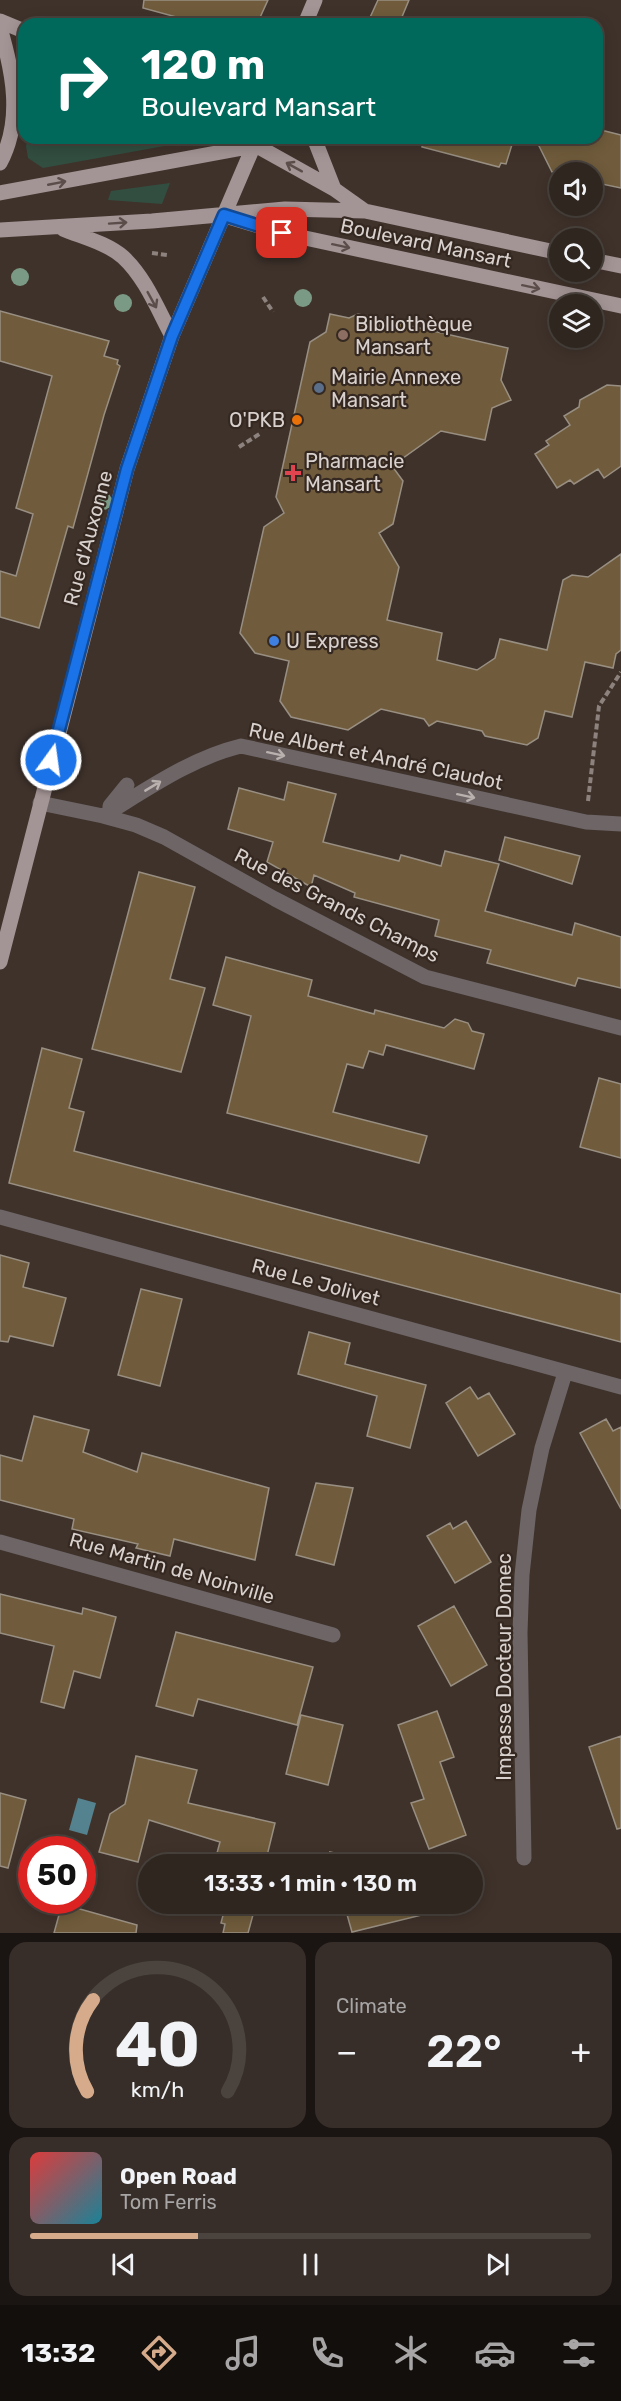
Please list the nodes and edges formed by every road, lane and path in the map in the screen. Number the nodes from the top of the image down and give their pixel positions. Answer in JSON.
{"nodes":[{"id":1,"x":315,"y":0,"type":"edge"},
{"id":2,"x":308,"y":18,"type":"edge"},
{"id":3,"x":0,"y":21,"type":"edge"},
{"id":4,"x":0,"y":28,"type":"edge"},
{"id":5,"x":18,"y":28,"type":"edge"},
{"id":6,"x":237,"y":144,"type":"edge"},
{"id":7,"x":250,"y":144,"type":"edge"},
{"id":8,"x":256,"y":144,"type":"edge"},
{"id":9,"x":316,"y":144,"type":"edge"},
{"id":10,"x":0,"y":163,"type":"edge"},
{"id":11,"x":334,"y":189,"type":"junction"},
{"id":12,"x":0,"y":193,"type":"edge"},
{"id":13,"x":365,"y":211,"type":"junction"},
{"id":14,"x":224,"y":215,"type":"junction"},
{"id":15,"x":60,"y":228,"type":"junction"},
{"id":16,"x":0,"y":230,"type":"edge"},
{"id":17,"x":549,"y":251,"type":"edge"},
{"id":18,"x":151,"y":252,"type":"dead end"},
{"id":19,"x":166,"y":255,"type":"dead end"},
{"id":20,"x":603,"y":262,"type":"edge"},
{"id":21,"x":621,"y":266,"type":"edge"},
{"id":22,"x":263,"y":297,"type":"dead end"},
{"id":23,"x":621,"y":306,"type":"edge"},
{"id":24,"x":273,"y":312,"type":"dead end"},
{"id":25,"x":172,"y":336,"type":"junction"},
{"id":26,"x":261,"y":433,"type":"dead end"},
{"id":27,"x":239,"y":447,"type":"dead end"},
{"id":28,"x":621,"y":672,"type":"edge"},
{"id":29,"x":127,"y":785,"type":"dead end"},
{"id":30,"x":40,"y":803,"type":"junction"},
{"id":31,"x":102,"y":816,"type":"junction"},
{"id":32,"x":586,"y":822,"type":"junction"},
{"id":33,"x":621,"y":824,"type":"edge"},
{"id":34,"x":0,"y":962,"type":"edge"},
{"id":35,"x":621,"y":1028,"type":"edge"},
{"id":36,"x":0,"y":1217,"type":"edge"},
{"id":37,"x":565,"y":1373,"type":"junction"},
{"id":38,"x":621,"y":1387,"type":"edge"},
{"id":39,"x":0,"y":1542,"type":"edge"},
{"id":40,"x":333,"y":1635,"type":"dead end"},
{"id":41,"x":524,"y":1858,"type":"dead end"}],
"edges":[{"from":1,"to":2,"type":"main road"},
{"from":3,"to":5,"type":"main road"},
{"from":4,"to":10,"type":"main road"},
{"from":12,"to":6,"type":"main road","one_way":true},
{"from":7,"to":14,"type":"main road","name":"Rue d'Auxonne"},
{"from":11,"to":8,"type":"main road","one_way":true},
{"from":9,"to":11,"type":"main road"},
{"from":11,"to":13,"type":"main road"},
{"from":13,"to":14,"type":"main road"},
{"from":13,"to":17,"type":"main road","name":"Boulevard Mansart"},
{"from":15,"to":14,"type":"main road","one_way":true},
{"from":14,"to":23,"type":"main road","name":"Boulevard Mansart","one_way":true},
{"from":14,"to":25,"type":"main road","name":"Rue d'Auxonne"},
{"from":15,"to":16,"type":"main road"},
{"from":15,"to":25,"type":"main road","one_way":true},
{"from":18,"to":19,"type":"path"},
{"from":20,"to":21,"type":"main road"},
{"from":22,"to":24,"type":"path"},
{"from":25,"to":30,"type":"main road","name":"Rue d'Auxonne"},
{"from":26,"to":27,"type":"path"},
{"from":28,"to":32,"type":"path"},
{"from":29,"to":31,"type":"street"},
{"from":30,"to":31,"type":"street","name":"Rue des Grands Champs"},
{"from":30,"to":34,"type":"main road","name":"Rue d'Auxonne"},
{"from":31,"to":32,"type":"street","name":"Rue Albert et André Claudot","one_way":true},
{"from":31,"to":35,"type":"street","name":"Rue des Grands Champs"},
{"from":32,"to":33,"type":"street","name":"Rue Albert et André Claudot"},
{"from":36,"to":37,"type":"street","name":"Rue Le Jolivet"},
{"from":37,"to":38,"type":"street","name":"Rue Le Jolivet"},
{"from":37,"to":41,"type":"street","name":"Impasse Docteur Domec"},
{"from":39,"to":40,"type":"street","name":"Rue Martin de Noinville"}]}
